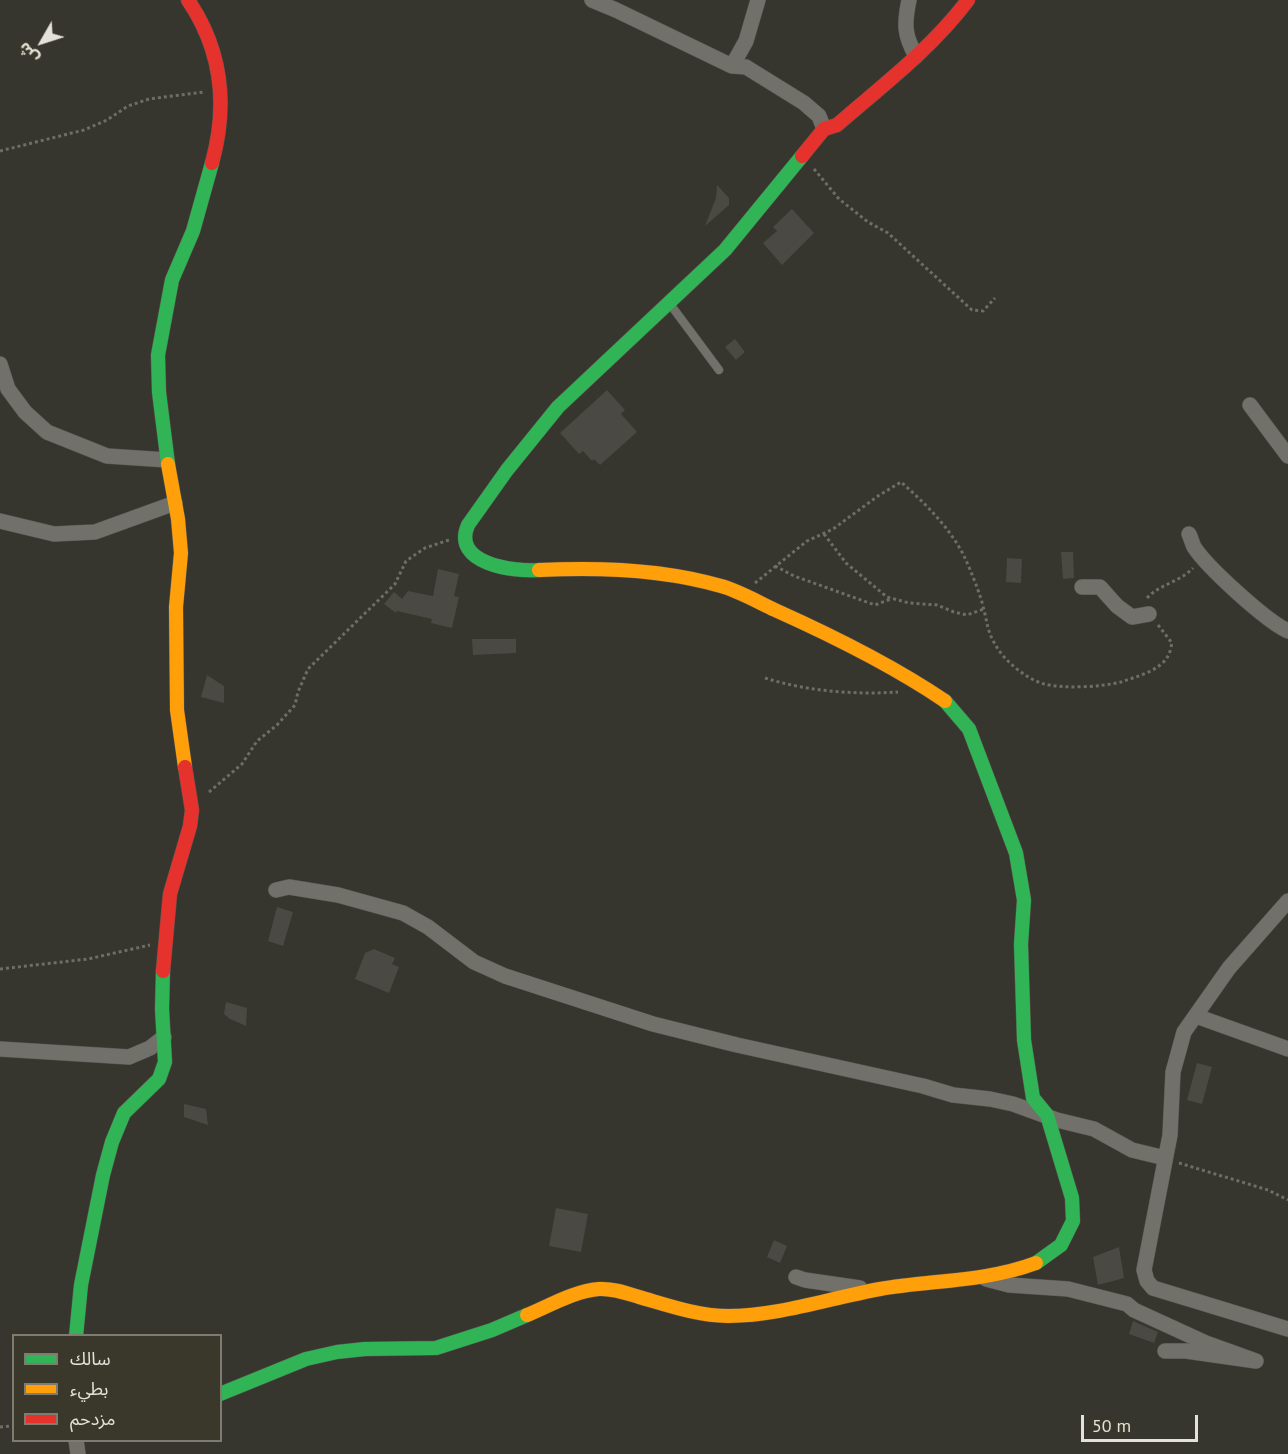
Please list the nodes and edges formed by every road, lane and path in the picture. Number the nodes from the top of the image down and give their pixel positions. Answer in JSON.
{"nodes":[{"id":1,"x":188,"y":0,"type":"edge"},
{"id":2,"x":592,"y":0,"type":"edge"},
{"id":3,"x":758,"y":0,"type":"edge"},
{"id":4,"x":909,"y":0,"type":"edge"},
{"id":5,"x":968,"y":0,"type":"edge"},
{"id":6,"x":916,"y":56,"type":"junction"},
{"id":7,"x":732,"y":66,"type":"junction"},
{"id":8,"x":221,"y":89,"type":"junction"},
{"id":9,"x":824,"y":129,"type":"junction"},
{"id":10,"x":0,"y":151,"type":"edge"},
{"id":11,"x":801,"y":158,"type":"junction"},
{"id":12,"x":995,"y":298,"type":"dead end"},
{"id":13,"x":669,"y":303,"type":"junction"},
{"id":14,"x":0,"y":364,"type":"edge"},
{"id":15,"x":719,"y":370,"type":"dead end"},
{"id":16,"x":1250,"y":405,"type":"dead end"},
{"id":17,"x":1288,"y":456,"type":"edge"},
{"id":18,"x":167,"y":460,"type":"junction"},
{"id":19,"x":175,"y":503,"type":"junction"},
{"id":20,"x":0,"y":521,"type":"edge"},
{"id":21,"x":824,"y":533,"type":"junction"},
{"id":22,"x":1190,"y":534,"type":"dead end"},
{"id":23,"x":465,"y":538,"type":"junction"},
{"id":24,"x":1203,"y":557,"type":"junction"},
{"id":25,"x":775,"y":566,"type":"junction"},
{"id":26,"x":1082,"y":587,"type":"dead end"},
{"id":27,"x":745,"y":596,"type":"junction"},
{"id":28,"x":893,"y":599,"type":"junction"},
{"id":29,"x":984,"y":609,"type":"junction"},
{"id":30,"x":1149,"y":614,"type":"junction"},
{"id":31,"x":1288,"y":631,"type":"edge"},
{"id":32,"x":765,"y":678,"type":"dead end"},
{"id":33,"x":923,"y":686,"type":"junction"},
{"id":34,"x":192,"y":810,"type":"junction"},
{"id":35,"x":276,"y":890,"type":"dead end"},
{"id":36,"x":1288,"y":901,"type":"edge"},
{"id":37,"x":167,"y":942,"type":"junction"},
{"id":38,"x":0,"y":969,"type":"edge"},
{"id":39,"x":1196,"y":1016,"type":"junction"},
{"id":40,"x":164,"y":1037,"type":"junction"},
{"id":41,"x":0,"y":1048,"type":"edge"},
{"id":42,"x":1288,"y":1049,"type":"edge"},
{"id":43,"x":1047,"y":1115,"type":"junction"},
{"id":44,"x":1165,"y":1158,"type":"junction"},
{"id":45,"x":1288,"y":1200,"type":"edge"},
{"id":46,"x":796,"y":1277,"type":"dead end"},
{"id":47,"x":981,"y":1277,"type":"junction"},
{"id":48,"x":881,"y":1289,"type":"junction"},
{"id":49,"x":1288,"y":1329,"type":"edge"},
{"id":50,"x":76,"y":1334,"type":"edge"},
{"id":51,"x":1165,"y":1351,"type":"dead end"},
{"id":52,"x":222,"y":1393,"type":"edge"}],
"edges":[{"from":1,"to":8,"type":"street"},
{"from":2,"to":7,"type":"street"},
{"from":3,"to":7,"type":"street"},
{"from":4,"to":6,"type":"street"},
{"from":5,"to":6,"type":"street"},
{"from":6,"to":9,"type":"street"},
{"from":7,"to":9,"type":"street"},
{"from":8,"to":10,"type":"path"},
{"from":8,"to":18,"type":"street"},
{"from":9,"to":11,"type":"street"},
{"from":11,"to":12,"type":"path"},
{"from":11,"to":13,"type":"street"},
{"from":13,"to":15,"type":"lane"},
{"from":13,"to":23,"type":"street"},
{"from":14,"to":18,"type":"street"},
{"from":16,"to":17,"type":"street"},
{"from":18,"to":19,"type":"street"},
{"from":19,"to":20,"type":"street"},
{"from":19,"to":34,"type":"street"},
{"from":21,"to":25,"type":"path"},
{"from":21,"to":28,"type":"path"},
{"from":21,"to":29,"type":"path"},
{"from":22,"to":24,"type":"street"},
{"from":23,"to":27,"type":"street"},
{"from":23,"to":34,"type":"path"},
{"from":24,"to":30,"type":"path"},
{"from":24,"to":31,"type":"street"},
{"from":25,"to":27,"type":"path"},
{"from":25,"to":28,"type":"path"},
{"from":26,"to":30,"type":"street"},
{"from":27,"to":33,"type":"street"},
{"from":28,"to":29,"type":"path"},
{"from":29,"to":30,"type":"path"},
{"from":32,"to":33,"type":"path"},
{"from":33,"to":43,"type":"street"},
{"from":34,"to":37,"type":"street"},
{"from":35,"to":43,"type":"street"},
{"from":36,"to":39,"type":"street"},
{"from":37,"to":38,"type":"path"},
{"from":37,"to":40,"type":"street"},
{"from":39,"to":42,"type":"street"},
{"from":39,"to":44,"type":"street"},
{"from":40,"to":41,"type":"street"},
{"from":40,"to":50,"type":"street"},
{"from":43,"to":44,"type":"street"},
{"from":43,"to":47,"type":"street"},
{"from":44,"to":45,"type":"path"},
{"from":44,"to":49,"type":"street"},
{"from":46,"to":48,"type":"street"},
{"from":47,"to":48,"type":"street"},
{"from":47,"to":51,"type":"street"},
{"from":48,"to":52,"type":"street"}]}
